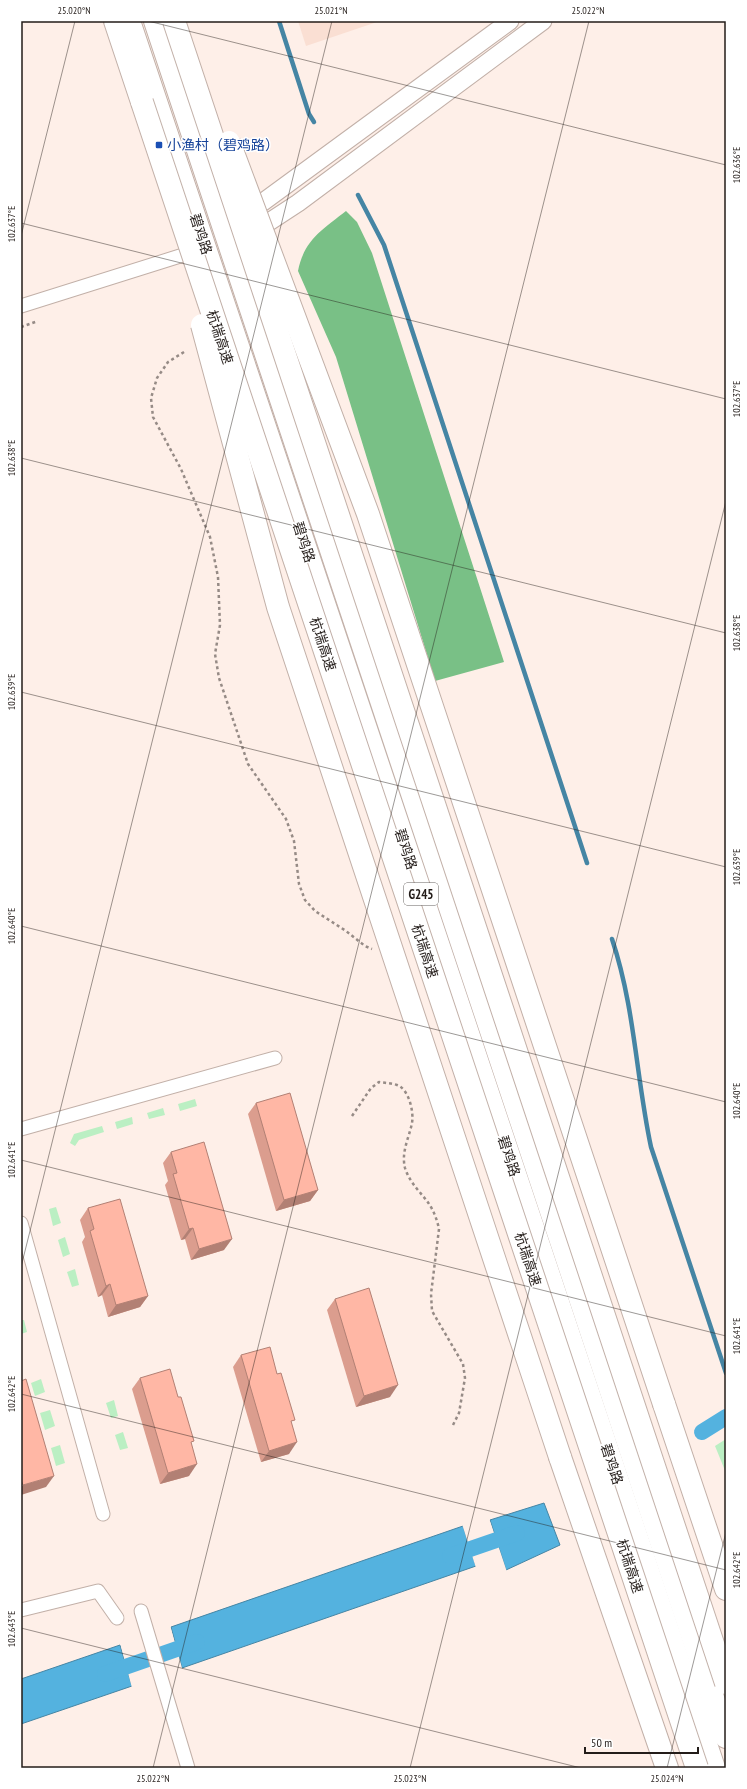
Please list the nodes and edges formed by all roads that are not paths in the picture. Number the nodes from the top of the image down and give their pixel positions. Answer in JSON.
{"nodes":[{"id":1,"x":115,"y":21,"type":"edge"},
{"id":2,"x":129,"y":21,"type":"edge"},
{"id":3,"x":155,"y":21,"type":"edge"},
{"id":4,"x":174,"y":21,"type":"edge"},
{"id":5,"x":184,"y":21,"type":"edge"},
{"id":6,"x":510,"y":21,"type":"edge"},
{"id":7,"x":543,"y":21,"type":"edge"},
{"id":8,"x":142,"y":102,"type":"junction"},
{"id":9,"x":223,"y":225,"type":"junction"},
{"id":10,"x":205,"y":248,"type":"junction"},
{"id":11,"x":21,"y":306,"type":"edge"},
{"id":12,"x":275,"y":1058,"type":"dead end"},
{"id":13,"x":21,"y":1130,"type":"edge"},
{"id":14,"x":21,"y":1223,"type":"edge"},
{"id":15,"x":103,"y":1514,"type":"dead end"},
{"id":16,"x":726,"y":1589,"type":"edge"},
{"id":17,"x":21,"y":1610,"type":"edge"},
{"id":18,"x":141,"y":1611,"type":"dead end"},
{"id":19,"x":117,"y":1618,"type":"dead end"},
{"id":20,"x":726,"y":1683,"type":"edge"},
{"id":21,"x":726,"y":1736,"type":"edge"},
{"id":22,"x":188,"y":1768,"type":"edge"},
{"id":23,"x":667,"y":1768,"type":"edge"},
{"id":24,"x":697,"y":1768,"type":"edge"},
{"id":25,"x":714,"y":1768,"type":"edge"}],
"edges":[{"from":1,"to":8,"type":"highway","name":"杭瑞高速"},
{"from":2,"to":10,"type":"highway","name":"碧鸡路","number":"G245"},
{"from":3,"to":9,"type":"highway","name":"碧鸡路","number":"G245"},
{"from":4,"to":20,"type":"highway","bridge":true},
{"from":5,"to":16,"type":"highway","bridge":true},
{"from":6,"to":9,"type":"street"},
{"from":7,"to":9,"type":"street"},
{"from":8,"to":23,"type":"highway","bridge":true},
{"from":8,"to":24,"type":"highway","name":"杭瑞高速","bridge":true},
{"from":9,"to":21,"type":"highway","name":"碧鸡路","number":"G245"},
{"from":10,"to":11,"type":"street"},
{"from":10,"to":25,"type":"highway","name":"碧鸡路","number":"G245"},
{"from":12,"to":13,"type":"street"},
{"from":14,"to":15,"type":"street"},
{"from":17,"to":19,"type":"street"},
{"from":18,"to":22,"type":"street"}]}
